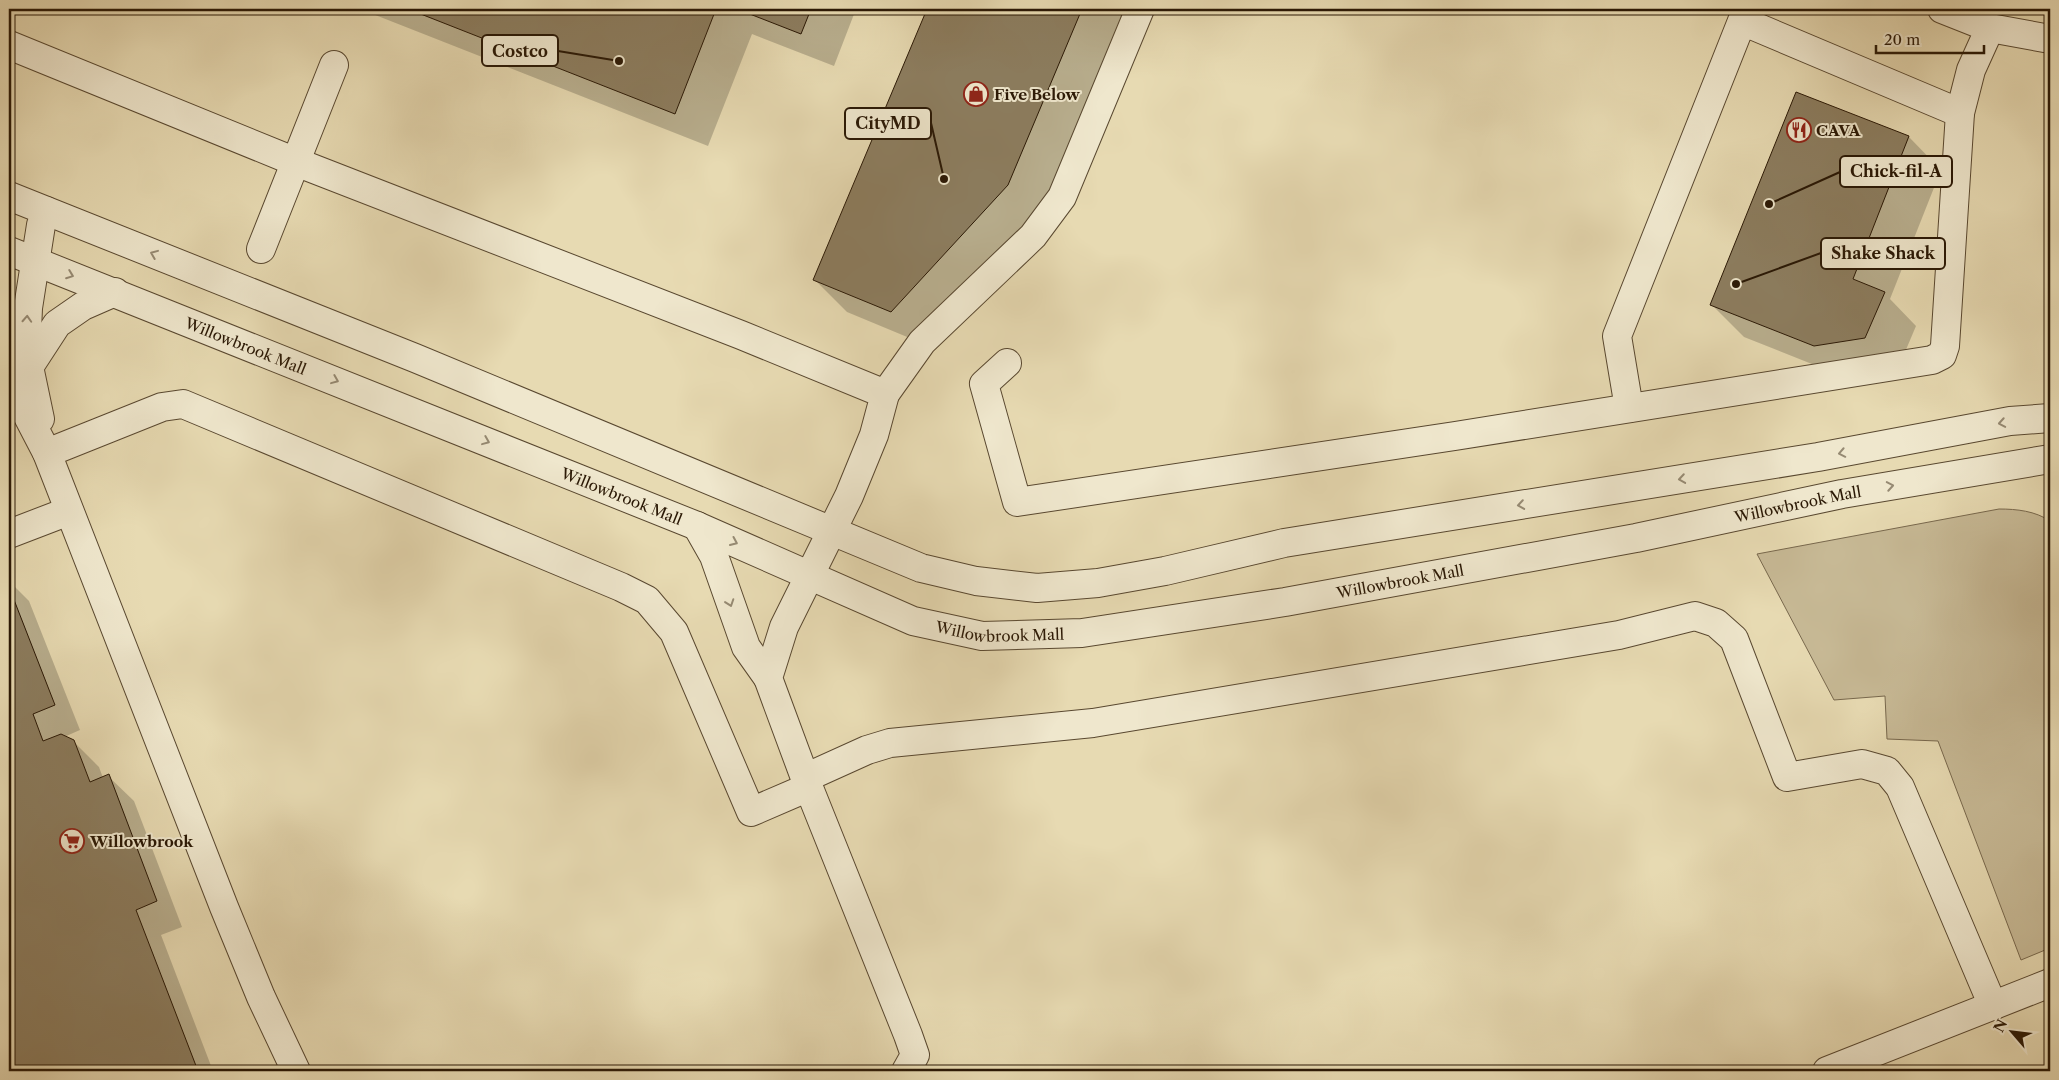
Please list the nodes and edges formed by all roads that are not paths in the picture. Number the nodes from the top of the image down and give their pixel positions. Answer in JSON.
{"nodes":[{"id":1,"x":1140,"y":9,"type":"edge"},
{"id":2,"x":1942,"y":9,"type":"edge"},
{"id":3,"x":1990,"y":28,"type":"junction"},
{"id":4,"x":2050,"y":39,"type":"edge"},
{"id":5,"x":9,"y":45,"type":"edge"},
{"id":6,"x":334,"y":65,"type":"dead end"},
{"id":7,"x":1960,"y":113,"type":"junction"},
{"id":8,"x":296,"y":162,"type":"junction"},
{"id":9,"x":9,"y":196,"type":"edge"},
{"id":10,"x":46,"y":211,"type":"junction"},
{"id":11,"x":261,"y":249,"type":"dead end"},
{"id":12,"x":9,"y":251,"type":"edge"},
{"id":13,"x":36,"y":262,"type":"junction"},
{"id":14,"x":115,"y":292,"type":"junction"},
{"id":15,"x":1007,"y":362,"type":"dead end"},
{"id":16,"x":19,"y":374,"type":"edge"},
{"id":17,"x":885,"y":394,"type":"junction"},
{"id":18,"x":1629,"y":408,"type":"junction"},
{"id":19,"x":2050,"y":418,"type":"edge"},
{"id":20,"x":47,"y":453,"type":"junction"},
{"id":21,"x":2050,"y":459,"type":"edge"},
{"id":22,"x":69,"y":511,"type":"junction"},
{"id":23,"x":698,"y":526,"type":"junction"},
{"id":24,"x":832,"y":531,"type":"junction"},
{"id":25,"x":9,"y":534,"type":"edge"},
{"id":26,"x":810,"y":576,"type":"junction"},
{"id":27,"x":768,"y":678,"type":"junction"},
{"id":28,"x":807,"y":782,"type":"junction"},
{"id":29,"x":2050,"y":983,"type":"edge"},
{"id":30,"x":1993,"y":1006,"type":"junction"},
{"id":31,"x":296,"y":1071,"type":"edge"},
{"id":32,"x":906,"y":1071,"type":"edge"},
{"id":33,"x":1827,"y":1071,"type":"edge"}],
"edges":[{"from":1,"to":17,"type":"street"},
{"from":2,"to":3,"type":"street"},
{"from":3,"to":4,"type":"street"},
{"from":3,"to":7,"type":"street"},
{"from":5,"to":8,"type":"street"},
{"from":6,"to":8,"type":"street"},
{"from":7,"to":18,"type":"street"},
{"from":7,"to":18,"type":"street"},
{"from":8,"to":11,"type":"street"},
{"from":8,"to":17,"type":"street"},
{"from":9,"to":10,"type":"street"},
{"from":10,"to":13,"type":"street"},
{"from":24,"to":10,"type":"street","one_way":true},
{"from":12,"to":13,"type":"street","name":"Willowbrook Mall"},
{"from":13,"to":14,"type":"street","name":"Willowbrook Mall","one_way":true},
{"from":16,"to":13,"type":"street","one_way":true},
{"from":14,"to":16,"type":"street"},
{"from":14,"to":23,"type":"street","name":"Willowbrook Mall","one_way":true},
{"from":15,"to":18,"type":"street"},
{"from":16,"to":20,"type":"street"},
{"from":17,"to":24,"type":"street"},
{"from":19,"to":24,"type":"street","one_way":true},
{"from":20,"to":22,"type":"street"},
{"from":20,"to":28,"type":"street"},
{"from":26,"to":21,"type":"street","name":"Willowbrook Mall","one_way":true},
{"from":22,"to":25,"type":"street"},
{"from":22,"to":31,"type":"street"},
{"from":23,"to":26,"type":"street","name":"Willowbrook Mall","one_way":true},
{"from":23,"to":27,"type":"street","one_way":true},
{"from":24,"to":26,"type":"street"},
{"from":26,"to":27,"type":"street"},
{"from":27,"to":28,"type":"street"},
{"from":28,"to":30,"type":"street"},
{"from":28,"to":32,"type":"street"},
{"from":29,"to":30,"type":"street"},
{"from":30,"to":33,"type":"street"}]}
